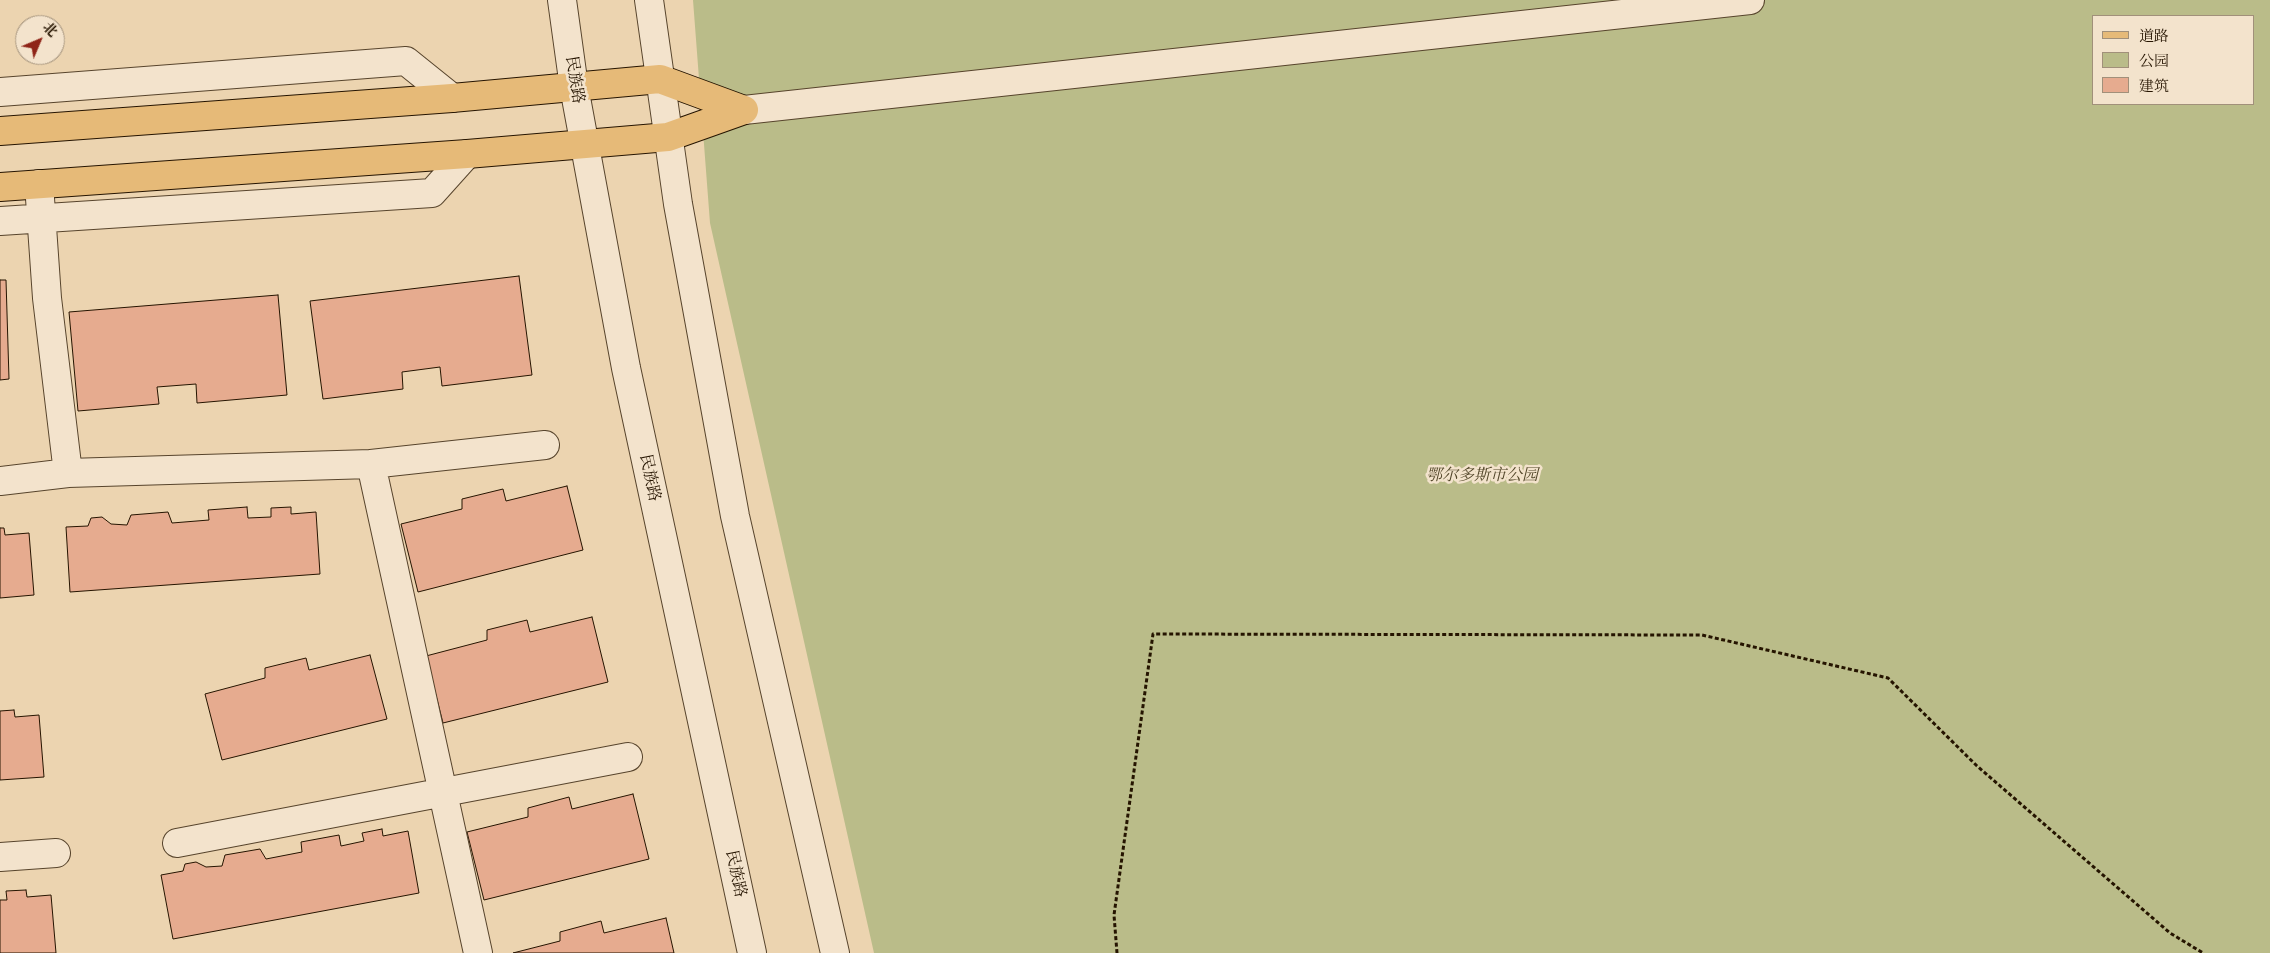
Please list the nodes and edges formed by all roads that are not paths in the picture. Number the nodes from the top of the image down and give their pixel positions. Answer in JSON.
{"nodes":[{"id":1,"x":562,"y":0,"type":"edge"},
{"id":2,"x":649,"y":0,"type":"edge"},
{"id":3,"x":1750,"y":0,"type":"edge"},
{"id":4,"x":660,"y":79,"type":"junction"},
{"id":5,"x":574,"y":87,"type":"junction"},
{"id":6,"x":0,"y":92,"type":"edge"},
{"id":7,"x":452,"y":98,"type":"junction"},
{"id":8,"x":744,"y":110,"type":"junction"},
{"id":9,"x":0,"y":131,"type":"edge"},
{"id":10,"x":668,"y":137,"type":"junction"},
{"id":11,"x":585,"y":144,"type":"junction"},
{"id":12,"x":467,"y":154,"type":"junction"},
{"id":13,"x":39,"y":184,"type":"junction"},
{"id":14,"x":0,"y":187,"type":"edge"},
{"id":15,"x":41,"y":218,"type":"junction"},
{"id":16,"x":0,"y":221,"type":"edge"},
{"id":17,"x":545,"y":445,"type":"dead end"},
{"id":18,"x":371,"y":464,"type":"junction"},
{"id":19,"x":68,"y":473,"type":"junction"},
{"id":20,"x":0,"y":480,"type":"edge"},
{"id":21,"x":628,"y":757,"type":"dead end"},
{"id":22,"x":443,"y":792,"type":"junction"},
{"id":23,"x":177,"y":843,"type":"dead end"},
{"id":24,"x":56,"y":852,"type":"dead end"},
{"id":25,"x":0,"y":857,"type":"edge"},
{"id":26,"x":478,"y":953,"type":"edge"},
{"id":27,"x":752,"y":953,"type":"edge"},
{"id":28,"x":835,"y":953,"type":"edge"}],
"edges":[{"from":1,"to":5,"type":"street","name":"民族路"},
{"from":2,"to":4,"type":"street"},
{"from":3,"to":8,"type":"street"},
{"from":4,"to":5,"type":"main road"},
{"from":4,"to":8,"type":"main road"},
{"from":4,"to":10,"type":"street"},
{"from":5,"to":7,"type":"main road"},
{"from":5,"to":11,"type":"street","name":"民族路"},
{"from":6,"to":7,"type":"street"},
{"from":7,"to":9,"type":"main road"},
{"from":8,"to":10,"type":"main road"},
{"from":10,"to":11,"type":"main road"},
{"from":10,"to":28,"type":"street"},
{"from":11,"to":12,"type":"main road"},
{"from":11,"to":27,"type":"street","name":"民族路"},
{"from":12,"to":13,"type":"main road"},
{"from":12,"to":15,"type":"street"},
{"from":13,"to":14,"type":"main road"},
{"from":13,"to":15,"type":"street"},
{"from":15,"to":16,"type":"street"},
{"from":15,"to":19,"type":"street"},
{"from":17,"to":18,"type":"street"},
{"from":18,"to":19,"type":"street"},
{"from":18,"to":22,"type":"street"},
{"from":19,"to":20,"type":"street"},
{"from":21,"to":22,"type":"street"},
{"from":22,"to":23,"type":"street"},
{"from":22,"to":26,"type":"street"},
{"from":24,"to":25,"type":"street"}]}
